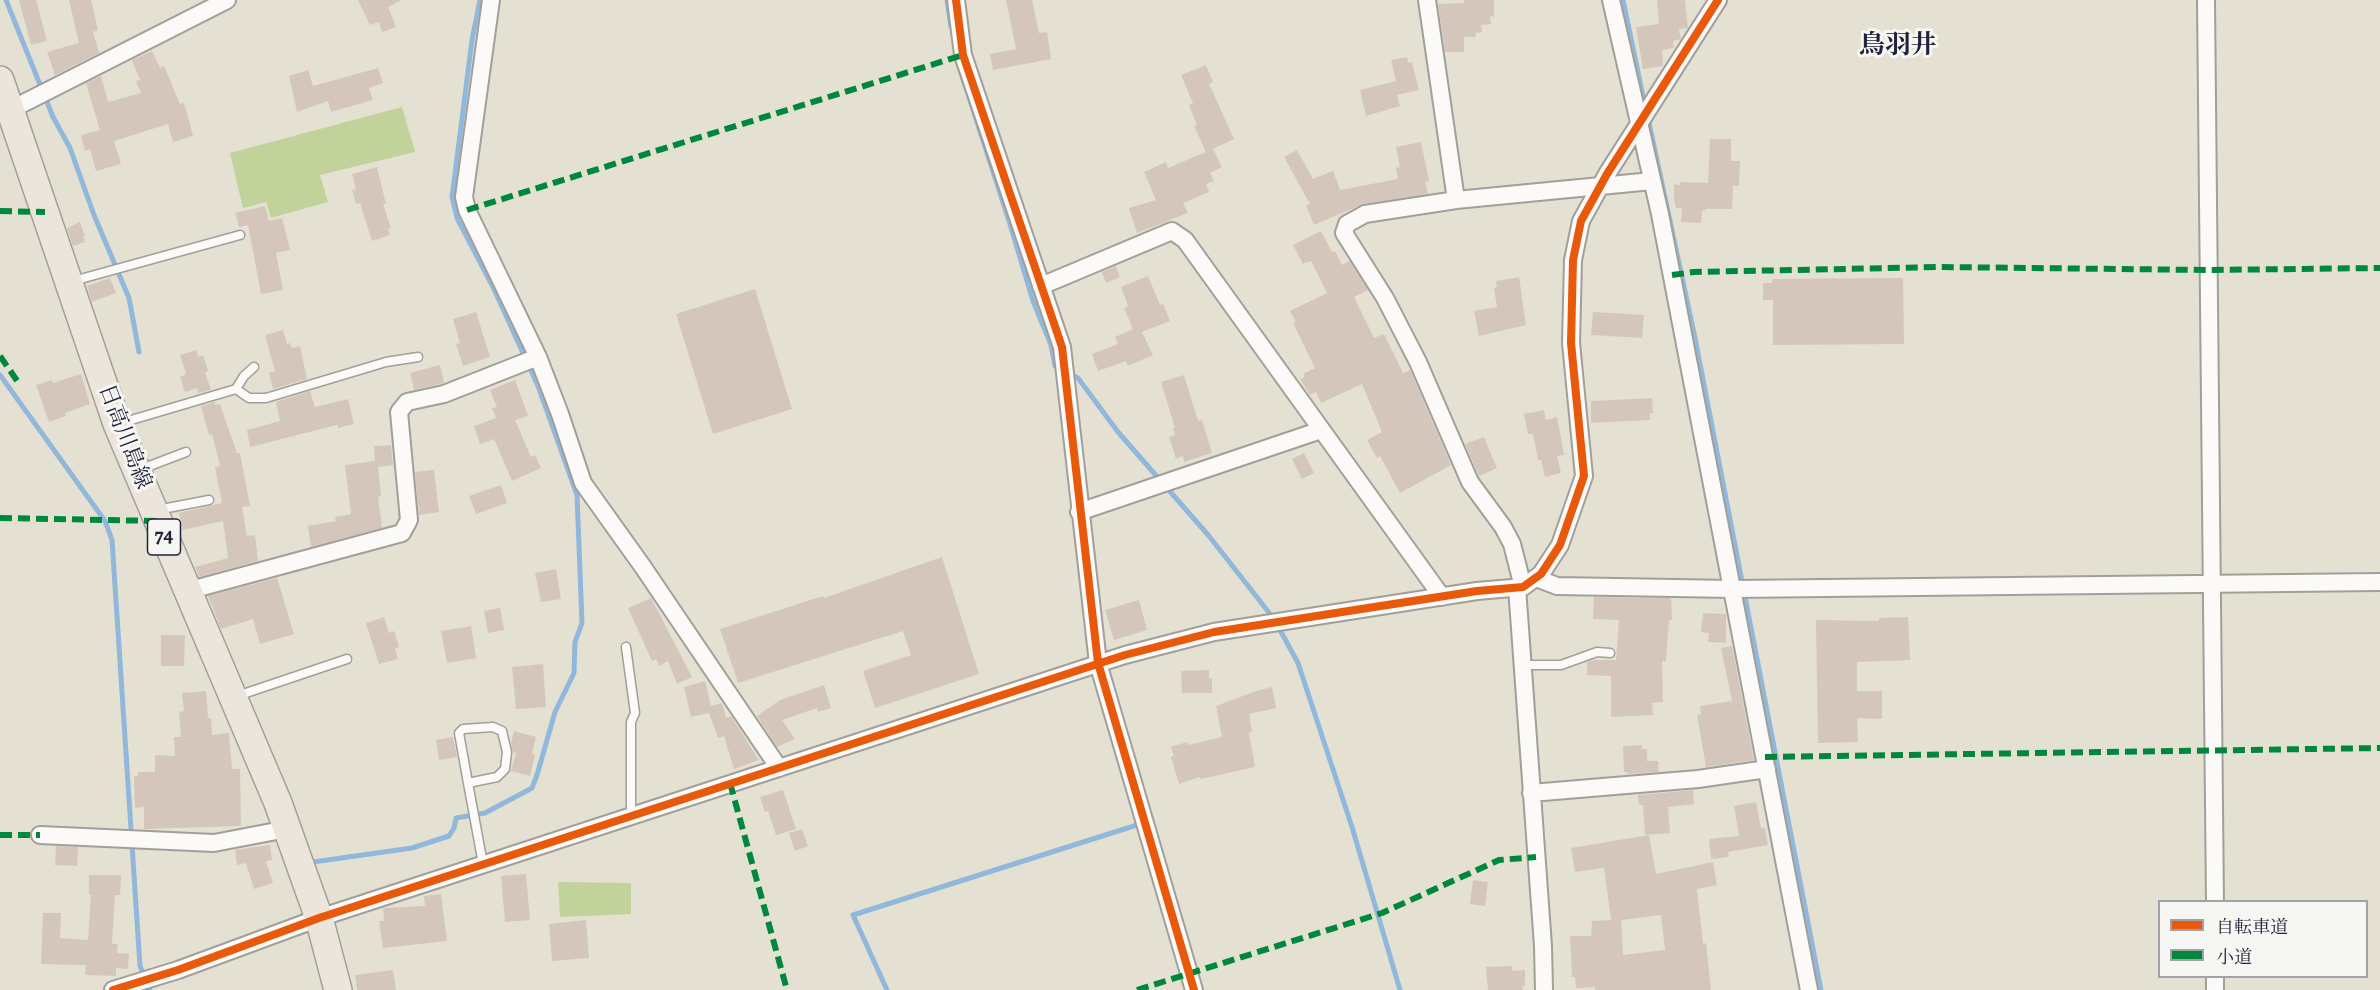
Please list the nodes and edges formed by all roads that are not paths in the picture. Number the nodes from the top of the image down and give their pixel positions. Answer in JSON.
{"nodes":[{"id":1,"x":227,"y":0,"type":"edge"},
{"id":2,"x":491,"y":0,"type":"edge"},
{"id":3,"x":956,"y":0,"type":"edge"},
{"id":4,"x":1427,"y":0,"type":"edge"},
{"id":5,"x":1611,"y":0,"type":"edge"},
{"id":6,"x":1718,"y":0,"type":"edge"},
{"id":7,"x":2206,"y":0,"type":"edge"},
{"id":8,"x":0,"y":80,"type":"edge"},
{"id":9,"x":10,"y":110,"type":"junction"},
{"id":10,"x":1638,"y":125,"type":"junction"},
{"id":11,"x":1652,"y":181,"type":"junction"},
{"id":12,"x":1601,"y":185,"type":"junction"},
{"id":13,"x":1456,"y":200,"type":"junction"},
{"id":14,"x":240,"y":235,"type":"dead end"},
{"id":15,"x":70,"y":282,"type":"junction"},
{"id":16,"x":1041,"y":286,"type":"junction"},
{"id":17,"x":418,"y":357,"type":"dead end"},
{"id":18,"x":538,"y":357,"type":"junction"},
{"id":19,"x":254,"y":367,"type":"dead end"},
{"id":20,"x":236,"y":388,"type":"junction"},
{"id":21,"x":117,"y":424,"type":"junction"},
{"id":22,"x":1321,"y":430,"type":"junction"},
{"id":23,"x":186,"y":452,"type":"dead end"},
{"id":24,"x":136,"y":471,"type":"junction"},
{"id":25,"x":209,"y":500,"type":"dead end"},
{"id":26,"x":153,"y":511,"type":"junction"},
{"id":27,"x":1079,"y":512,"type":"junction"},
{"id":28,"x":2380,"y":582,"type":"edge"},
{"id":29,"x":1525,"y":584,"type":"junction"},
{"id":30,"x":2212,"y":584,"type":"junction"},
{"id":31,"x":1733,"y":589,"type":"junction"},
{"id":32,"x":187,"y":591,"type":"junction"},
{"id":33,"x":1442,"y":597,"type":"junction"},
{"id":34,"x":626,"y":647,"type":"dead end"},
{"id":35,"x":1610,"y":653,"type":"dead end"},
{"id":36,"x":348,"y":659,"type":"dead end"},
{"id":37,"x":1098,"y":663,"type":"junction"},
{"id":38,"x":1521,"y":665,"type":"junction"},
{"id":39,"x":232,"y":698,"type":"junction"},
{"id":40,"x":779,"y":768,"type":"junction"},
{"id":41,"x":1767,"y":769,"type":"junction"},
{"id":42,"x":468,"y":783,"type":"junction"},
{"id":43,"x":1531,"y":793,"type":"junction"},
{"id":44,"x":631,"y":816,"type":"junction"},
{"id":45,"x":287,"y":829,"type":"junction"},
{"id":46,"x":40,"y":835,"type":"dead end"},
{"id":47,"x":483,"y":864,"type":"junction"},
{"id":48,"x":2214,"y":900,"type":"edge"},
{"id":49,"x":319,"y":918,"type":"junction"},
{"id":50,"x":113,"y":990,"type":"edge"},
{"id":51,"x":338,"y":990,"type":"edge"},
{"id":52,"x":1194,"y":990,"type":"edge"},
{"id":53,"x":1544,"y":990,"type":"edge"},
{"id":54,"x":1809,"y":990,"type":"edge"}],
"edges":[{"from":1,"to":9,"type":"street"},
{"from":2,"to":18,"type":"street"},
{"from":3,"to":16,"type":"street"},
{"from":4,"to":13,"type":"street"},
{"from":5,"to":10,"type":"street"},
{"from":6,"to":10,"type":"street"},
{"from":7,"to":30,"type":"street"},
{"from":8,"to":9,"type":"main road","name":"日高川島線","number":"74"},
{"from":9,"to":15,"type":"main road","name":"日高川島線","number":"74"},
{"from":10,"to":11,"type":"street"},
{"from":10,"to":12,"type":"street"},
{"from":11,"to":12,"type":"street"},
{"from":11,"to":31,"type":"street"},
{"from":12,"to":13,"type":"street"},
{"from":12,"to":29,"type":"street"},
{"from":13,"to":29,"type":"street"},
{"from":14,"to":15,"type":"lane"},
{"from":15,"to":21,"type":"main road","name":"日高川島線","number":"74"},
{"from":16,"to":22,"type":"street"},
{"from":16,"to":27,"type":"street"},
{"from":17,"to":20,"type":"lane"},
{"from":18,"to":32,"type":"street"},
{"from":18,"to":40,"type":"street"},
{"from":19,"to":20,"type":"lane"},
{"from":20,"to":21,"type":"lane"},
{"from":21,"to":24,"type":"main road","name":"日高川島線","number":"74"},
{"from":22,"to":27,"type":"street"},
{"from":22,"to":33,"type":"street"},
{"from":23,"to":24,"type":"lane"},
{"from":24,"to":26,"type":"main road","name":"日高川島線","number":"74"},
{"from":25,"to":26,"type":"lane"},
{"from":26,"to":32,"type":"main road","name":"日高川島線","number":"74"},
{"from":27,"to":37,"type":"street"},
{"from":28,"to":30,"type":"street"},
{"from":29,"to":31,"type":"street"},
{"from":29,"to":33,"type":"street"},
{"from":29,"to":38,"type":"street"},
{"from":30,"to":31,"type":"street"},
{"from":30,"to":48,"type":"street"},
{"from":31,"to":41,"type":"street"},
{"from":32,"to":39,"type":"main road","name":"日高川島線","number":"74"},
{"from":33,"to":37,"type":"street"},
{"from":34,"to":44,"type":"lane"},
{"from":35,"to":38,"type":"lane"},
{"from":36,"to":39,"type":"lane"},
{"from":37,"to":40,"type":"street"},
{"from":37,"to":52,"type":"street"},
{"from":38,"to":43,"type":"street"},
{"from":39,"to":45,"type":"main road","name":"日高川島線","number":"74"},
{"from":40,"to":44,"type":"street"},
{"from":41,"to":43,"type":"street"},
{"from":41,"to":54,"type":"street"},
{"from":42,"to":42,"type":"lane"},
{"from":42,"to":47,"type":"lane"},
{"from":43,"to":53,"type":"street"},
{"from":44,"to":47,"type":"street"},
{"from":45,"to":46,"type":"street"},
{"from":45,"to":49,"type":"main road","name":"日高川島線","number":"74"},
{"from":47,"to":49,"type":"street"},
{"from":49,"to":50,"type":"street"},
{"from":49,"to":51,"type":"main road","name":"日高川島線","number":"74"}]}
